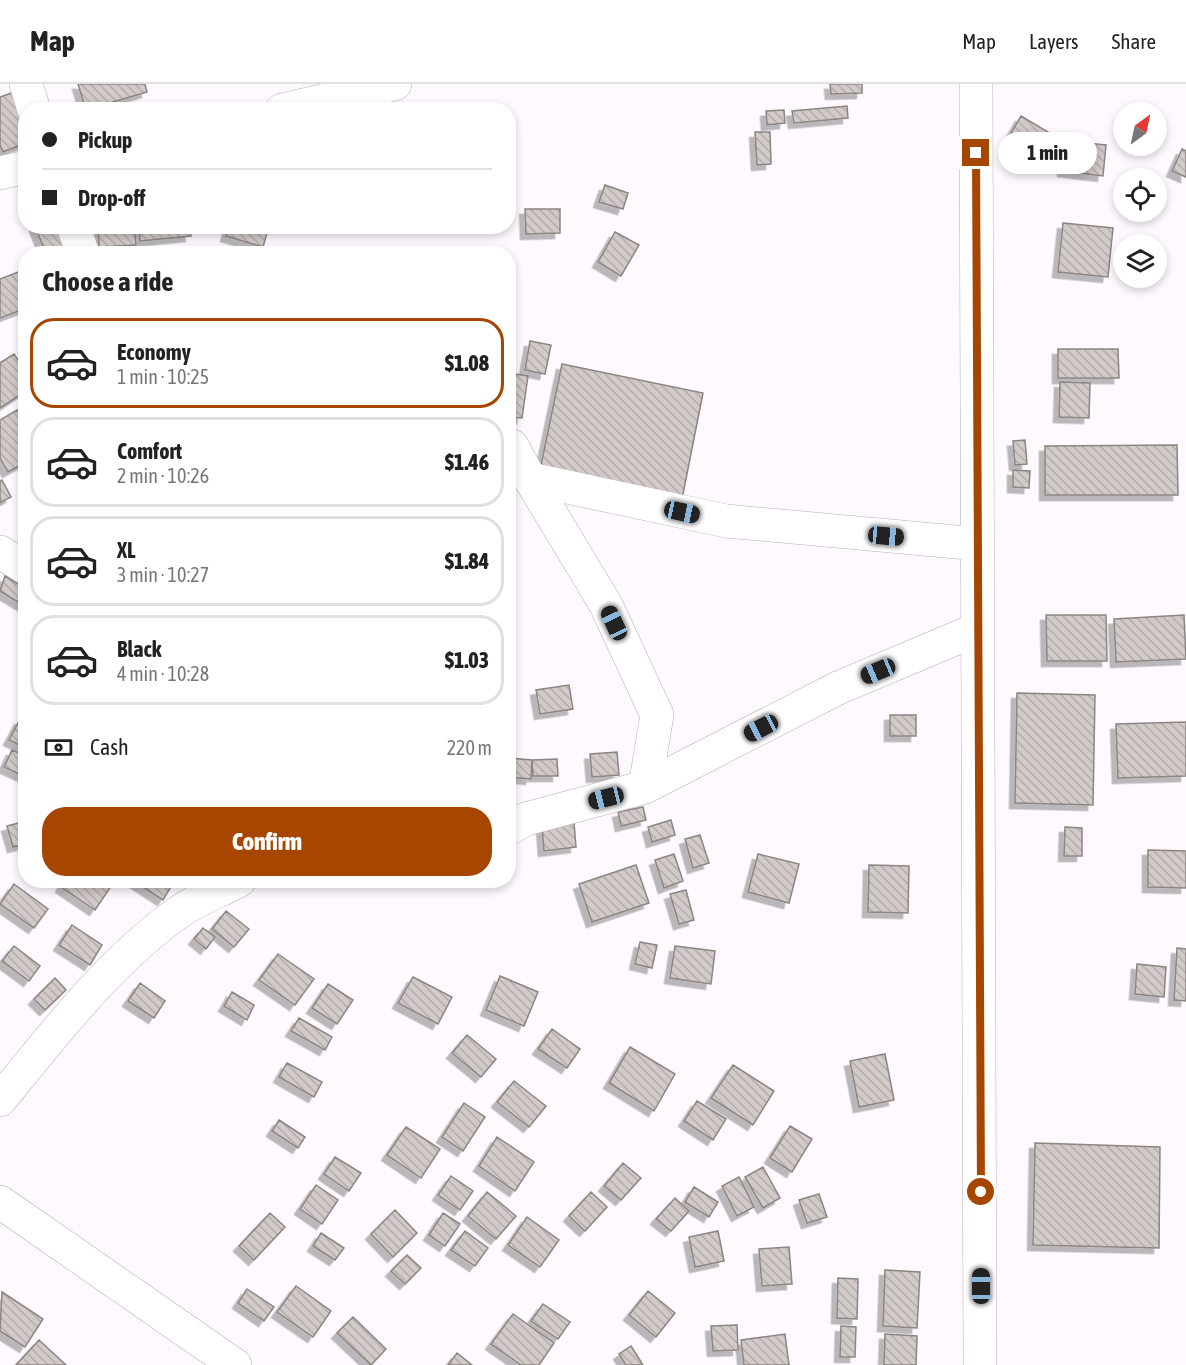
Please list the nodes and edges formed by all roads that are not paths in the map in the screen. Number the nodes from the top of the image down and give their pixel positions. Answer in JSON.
{"nodes":[{"id":1,"x":26,"y":84,"type":"edge"},
{"id":2,"x":395,"y":84,"type":"edge"},
{"id":3,"x":976,"y":84,"type":"edge"},
{"id":4,"x":32,"y":102,"type":"edge"},
{"id":5,"x":317,"y":102,"type":"edge"},
{"id":6,"x":18,"y":169,"type":"edge"},
{"id":7,"x":0,"y":173,"type":"edge"},
{"id":8,"x":516,"y":453,"type":"edge"},
{"id":9,"x":530,"y":479,"type":"junction"},
{"id":10,"x":978,"y":544,"type":"junction"},
{"id":11,"x":0,"y":552,"type":"edge"},
{"id":12,"x":18,"y":563,"type":"edge"},
{"id":13,"x":978,"y":629,"type":"junction"},
{"id":14,"x":645,"y":788,"type":"junction"},
{"id":15,"x":516,"y":825,"type":"edge"},
{"id":16,"x":225,"y":888,"type":"edge"},
{"id":17,"x":0,"y":1100,"type":"edge"},
{"id":18,"x":0,"y":1202,"type":"edge"},
{"id":19,"x":235,"y":1365,"type":"edge"},
{"id":20,"x":980,"y":1365,"type":"edge"}],
"edges":[{"from":1,"to":4,"type":"street"},
{"from":2,"to":5,"type":"street"},
{"from":3,"to":10,"type":"street"},
{"from":6,"to":7,"type":"street"},
{"from":8,"to":9,"type":"street"},
{"from":9,"to":10,"type":"street"},
{"from":9,"to":14,"type":"street"},
{"from":10,"to":13,"type":"street"},
{"from":11,"to":12,"type":"street"},
{"from":13,"to":14,"type":"street"},
{"from":13,"to":20,"type":"street"},
{"from":14,"to":15,"type":"street"},
{"from":16,"to":17,"type":"street"},
{"from":18,"to":19,"type":"street"}]}
